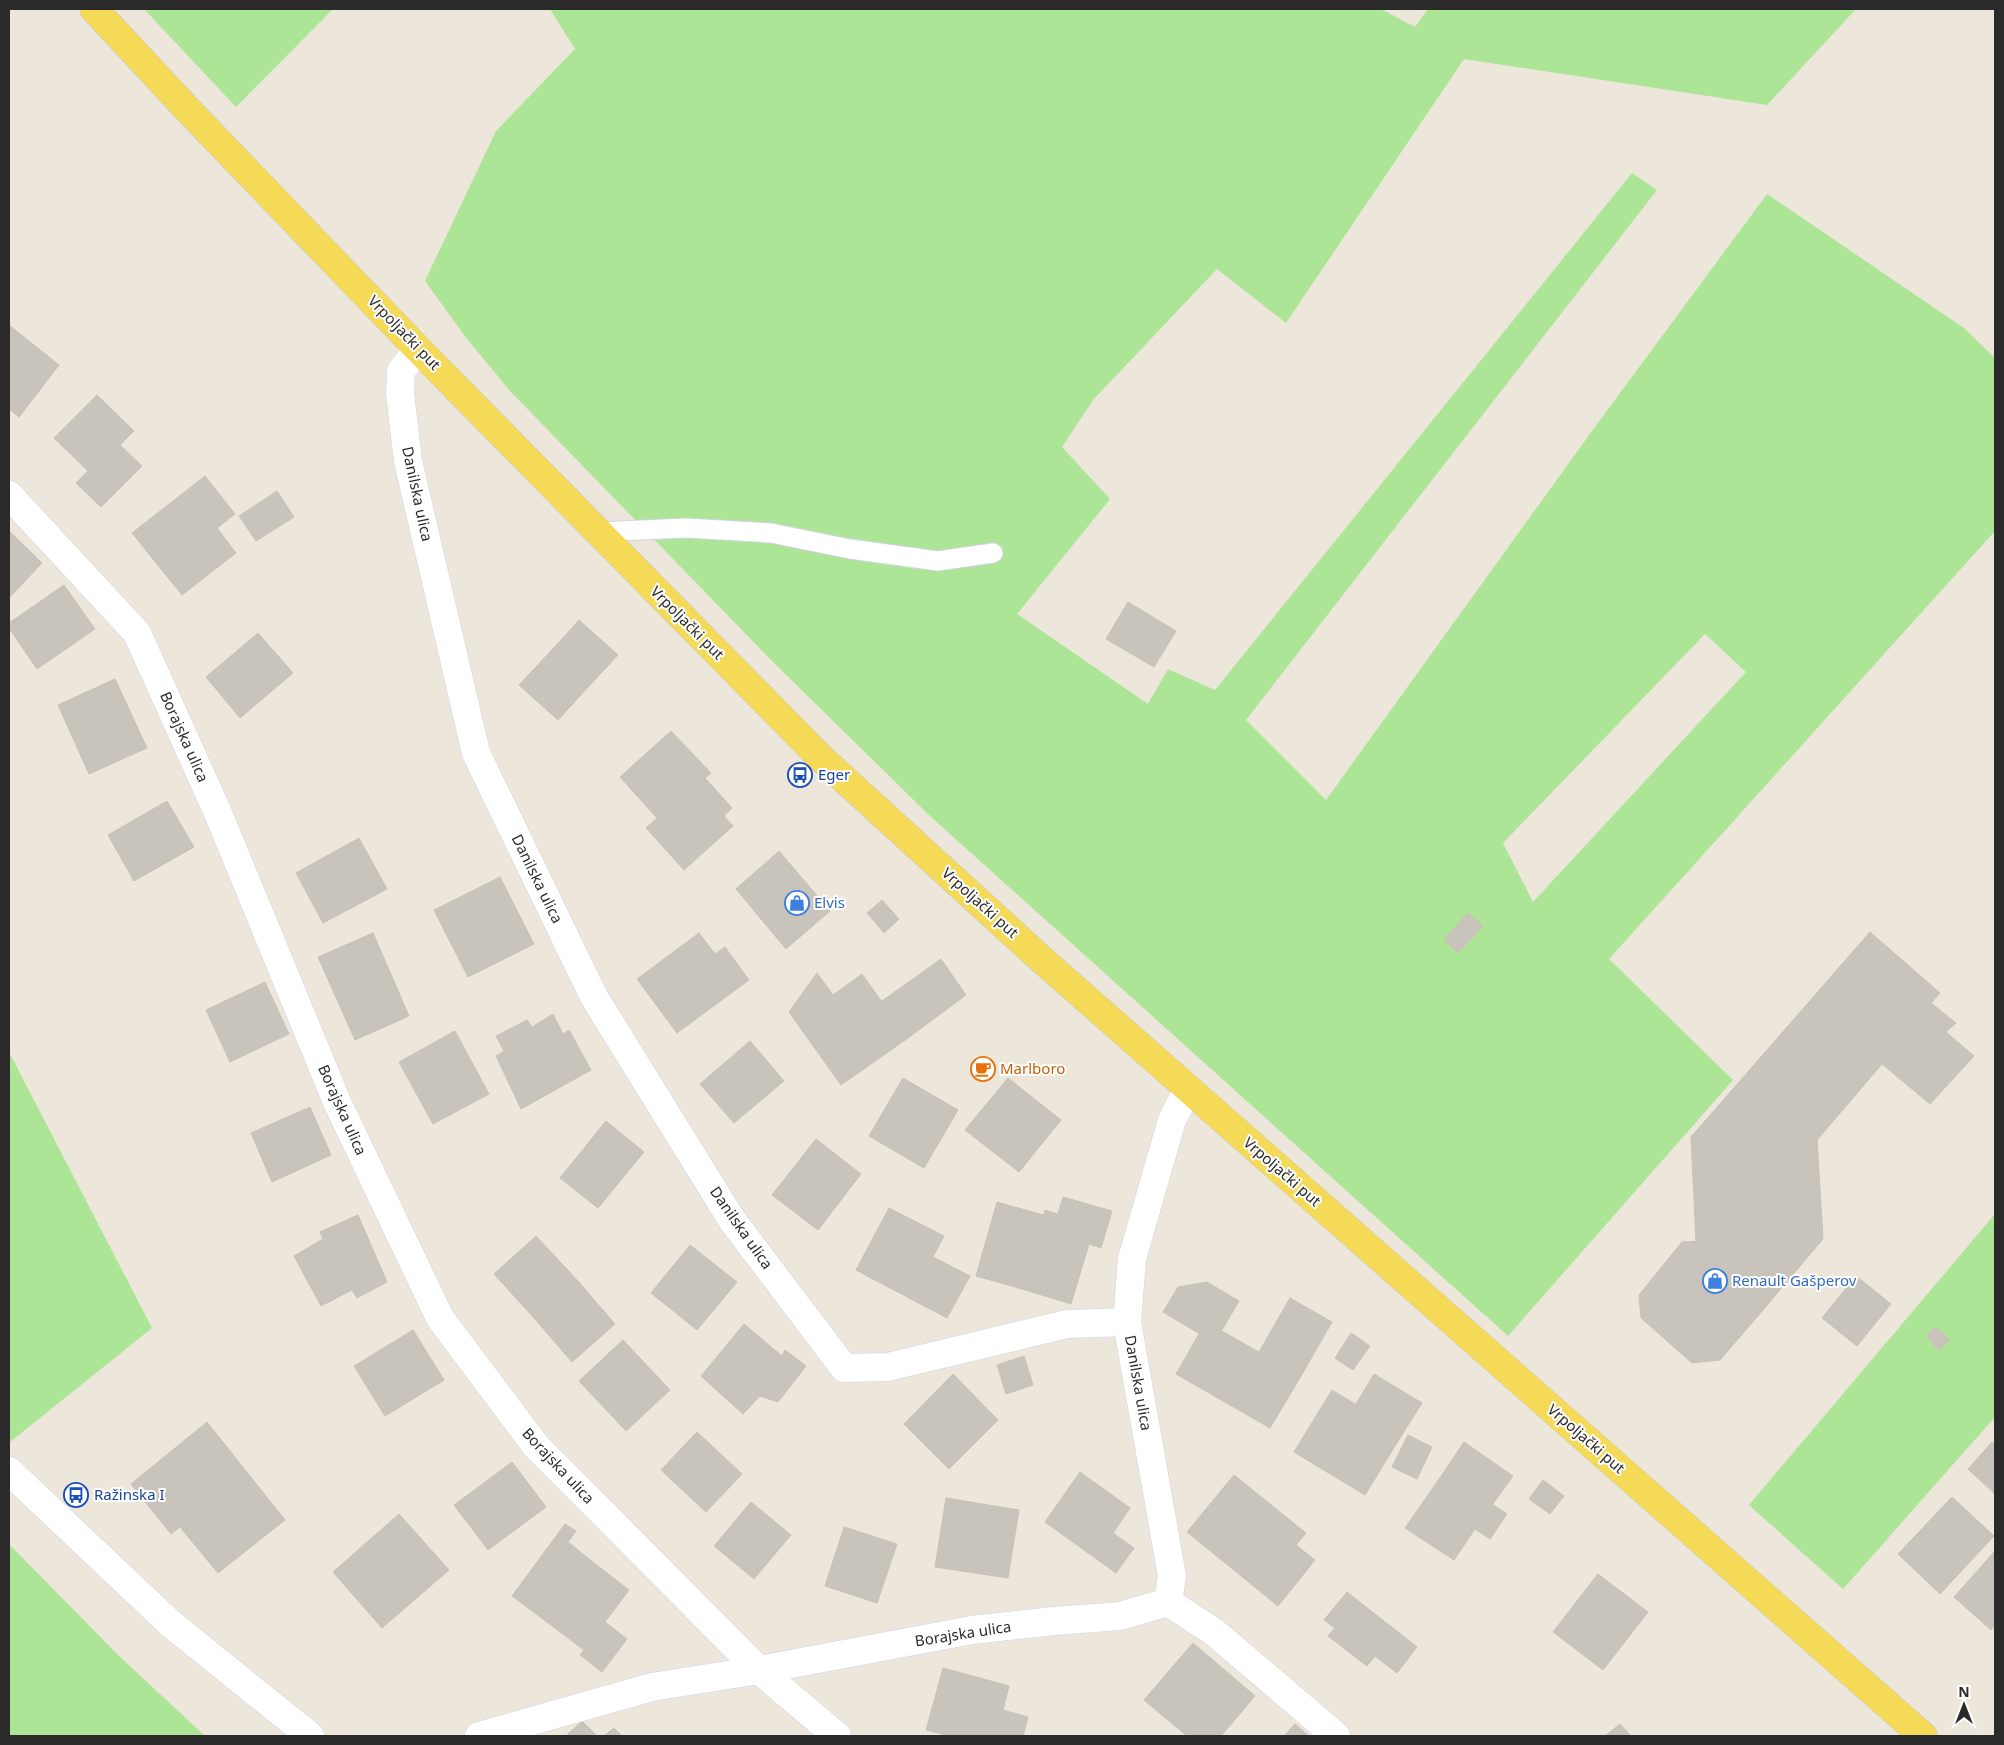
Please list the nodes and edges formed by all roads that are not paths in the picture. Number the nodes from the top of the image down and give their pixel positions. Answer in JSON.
{"nodes":[{"id":1,"x":94,"y":9,"type":"edge"},
{"id":2,"x":418,"y":349,"type":"junction"},
{"id":3,"x":9,"y":496,"type":"edge"},
{"id":4,"x":598,"y":532,"type":"junction"},
{"id":5,"x":993,"y":553,"type":"dead end"},
{"id":6,"x":1188,"y":1089,"type":"junction"},
{"id":7,"x":1127,"y":1322,"type":"junction"},
{"id":8,"x":9,"y":1471,"type":"edge"},
{"id":9,"x":1168,"y":1602,"type":"junction"},
{"id":10,"x":759,"y":1670,"type":"junction"},
{"id":11,"x":310,"y":1736,"type":"edge"},
{"id":12,"x":479,"y":1736,"type":"edge"},
{"id":13,"x":837,"y":1736,"type":"edge"},
{"id":14,"x":1336,"y":1736,"type":"edge"},
{"id":15,"x":1923,"y":1736,"type":"edge"}],
"edges":[{"from":1,"to":2,"type":"main road","name":"Vrpoljački put"},
{"from":2,"to":4,"type":"main road","name":"Vrpoljački put"},
{"from":2,"to":7,"type":"street","name":"Danilska ulica"},
{"from":3,"to":10,"type":"street","name":"Borajska ulica"},
{"from":4,"to":5,"type":"lane"},
{"from":4,"to":6,"type":"main road","name":"Vrpoljački put"},
{"from":6,"to":7,"type":"street"},
{"from":6,"to":15,"type":"main road","name":"Vrpoljački put"},
{"from":7,"to":9,"type":"street","name":"Danilska ulica"},
{"from":8,"to":11,"type":"street"},
{"from":9,"to":10,"type":"street","name":"Borajska ulica"},
{"from":9,"to":14,"type":"street"},
{"from":10,"to":12,"type":"street"},
{"from":10,"to":13,"type":"street","name":"Borajska ulica"}]}
